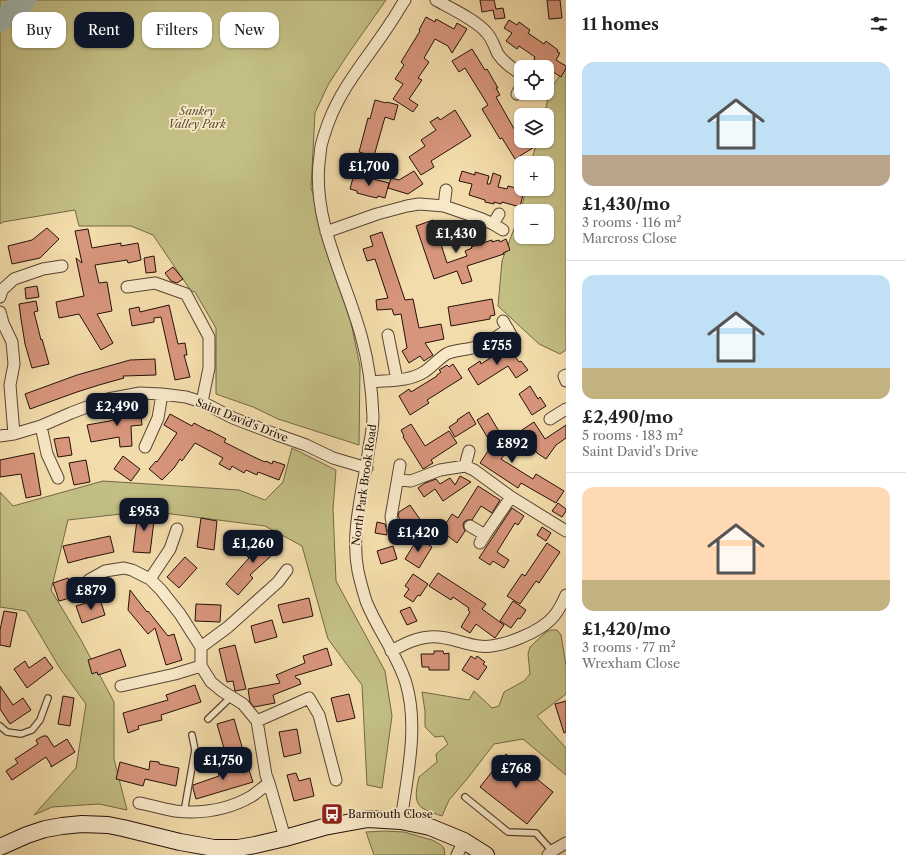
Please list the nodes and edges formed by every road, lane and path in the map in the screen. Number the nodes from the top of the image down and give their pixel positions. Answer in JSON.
{"nodes":[{"id":1,"x":405,"y":0,"type":"edge"},
{"id":2,"x":436,"y":0,"type":"edge"},
{"id":3,"x":514,"y":69,"type":"edge"},
{"id":4,"x":446,"y":190,"type":"dead end"},
{"id":5,"x":444,"y":206,"type":"junction"},
{"id":6,"x":499,"y":214,"type":"dead end"},
{"id":7,"x":326,"y":232,"type":"junction"},
{"id":8,"x":62,"y":266,"type":"dead end"},
{"id":9,"x":127,"y":287,"type":"dead end"},
{"id":10,"x":0,"y":297,"type":"edge"},
{"id":11,"x":0,"y":312,"type":"edge"},
{"id":12,"x":508,"y":329,"type":"dead end"},
{"id":13,"x":390,"y":331,"type":"dead end"},
{"id":14,"x":566,"y":375,"type":"edge"},
{"id":15,"x":397,"y":380,"type":"junction"},
{"id":16,"x":566,"y":381,"type":"edge"},
{"id":17,"x":370,"y":382,"type":"junction"},
{"id":18,"x":162,"y":394,"type":"junction"},
{"id":19,"x":202,"y":402,"type":"junction"},
{"id":20,"x":566,"y":409,"type":"edge"},
{"id":21,"x":550,"y":419,"type":"dead end"},
{"id":22,"x":41,"y":426,"type":"junction"},
{"id":23,"x":14,"y":434,"type":"junction"},
{"id":24,"x":0,"y":436,"type":"edge"},
{"id":25,"x":145,"y":447,"type":"dead end"},
{"id":26,"x":469,"y":451,"type":"dead end"},
{"id":27,"x":400,"y":465,"type":"dead end"},
{"id":28,"x":465,"y":466,"type":"junction"},
{"id":29,"x":367,"y":468,"type":"junction"},
{"id":30,"x":58,"y":478,"type":"dead end"},
{"id":31,"x":398,"y":480,"type":"junction"},
{"id":32,"x":511,"y":497,"type":"junction"},
{"id":33,"x":470,"y":526,"type":"dead end"},
{"id":34,"x":176,"y":529,"type":"dead end"},
{"id":35,"x":566,"y":531,"type":"edge"},
{"id":36,"x":397,"y":536,"type":"dead end"},
{"id":37,"x":287,"y":570,"type":"dead end"},
{"id":38,"x":150,"y":579,"type":"junction"},
{"id":39,"x":89,"y":580,"type":"dead end"},
{"id":40,"x":566,"y":595,"type":"edge"},
{"id":41,"x":201,"y":647,"type":"junction"},
{"id":42,"x":392,"y":651,"type":"junction"},
{"id":43,"x":201,"y":666,"type":"junction"},
{"id":44,"x":121,"y":686,"type":"dead end"},
{"id":45,"x":231,"y":697,"type":"junction"},
{"id":46,"x":48,"y":698,"type":"dead end"},
{"id":47,"x":208,"y":719,"type":"dead end"},
{"id":48,"x":257,"y":721,"type":"junction"},
{"id":49,"x":0,"y":726,"type":"edge"},
{"id":50,"x":192,"y":734,"type":"dead end"},
{"id":51,"x":336,"y":780,"type":"dead end"},
{"id":52,"x":269,"y":783,"type":"junction"},
{"id":53,"x":466,"y":797,"type":"dead end"},
{"id":54,"x":138,"y":803,"type":"dead end"},
{"id":55,"x":184,"y":812,"type":"junction"},
{"id":56,"x":401,"y":821,"type":"junction"},
{"id":57,"x":285,"y":838,"type":"junction"},
{"id":58,"x":566,"y":843,"type":"edge"},
{"id":59,"x":0,"y":847,"type":"edge"},
{"id":60,"x":460,"y":848,"type":"edge"},
{"id":61,"x":550,"y":853,"type":"edge"},
{"id":62,"x":486,"y":855,"type":"edge"}],
"edges":[{"from":1,"to":7,"type":"street","name":"North Park Brook Road"},
{"from":2,"to":3,"type":"street"},
{"from":4,"to":5,"type":"street"},
{"from":5,"to":6,"type":"street"},
{"from":5,"to":7,"type":"street"},
{"from":7,"to":17,"type":"street","name":"North Park Brook Road"},
{"from":8,"to":10,"type":"street"},
{"from":9,"to":19,"type":"street"},
{"from":11,"to":23,"type":"street"},
{"from":12,"to":15,"type":"street"},
{"from":13,"to":15,"type":"street"},
{"from":14,"to":16,"type":"street"},
{"from":15,"to":17,"type":"street"},
{"from":17,"to":29,"type":"street","name":"North Park Brook Road"},
{"from":18,"to":19,"type":"street","name":"Saint David's Drive"},
{"from":18,"to":22,"type":"street","name":"Saint David's Drive"},
{"from":18,"to":25,"type":"street"},
{"from":19,"to":29,"type":"street","name":"Saint David's Drive"},
{"from":20,"to":21,"type":"street"},
{"from":22,"to":23,"type":"street","name":"Saint David's Drive"},
{"from":22,"to":30,"type":"street"},
{"from":23,"to":24,"type":"street","name":"Saint David's Drive"},
{"from":26,"to":28,"type":"street"},
{"from":27,"to":31,"type":"street"},
{"from":28,"to":31,"type":"street"},
{"from":28,"to":32,"type":"street"},
{"from":29,"to":42,"type":"street","name":"North Park Brook Road"},
{"from":31,"to":36,"type":"street"},
{"from":32,"to":33,"type":"street"},
{"from":32,"to":35,"type":"street"},
{"from":34,"to":38,"type":"street"},
{"from":37,"to":41,"type":"street"},
{"from":38,"to":39,"type":"street"},
{"from":38,"to":41,"type":"street"},
{"from":40,"to":42,"type":"street"},
{"from":41,"to":43,"type":"street"},
{"from":42,"to":56,"type":"street","name":"North Park Brook Road"},
{"from":43,"to":44,"type":"street"},
{"from":43,"to":45,"type":"street"},
{"from":45,"to":47,"type":"lane"},
{"from":45,"to":48,"type":"street"},
{"from":46,"to":49,"type":"lane"},
{"from":48,"to":51,"type":"street"},
{"from":48,"to":52,"type":"street"},
{"from":50,"to":55,"type":"lane"},
{"from":52,"to":55,"type":"street"},
{"from":52,"to":57,"type":"street"},
{"from":53,"to":61,"type":"lane"},
{"from":54,"to":55,"type":"street"},
{"from":56,"to":57,"type":"street"},
{"from":56,"to":60,"type":"street"},
{"from":57,"to":59,"type":"street"},
{"from":58,"to":61,"type":"street"},
{"from":60,"to":62,"type":"street"}]}
